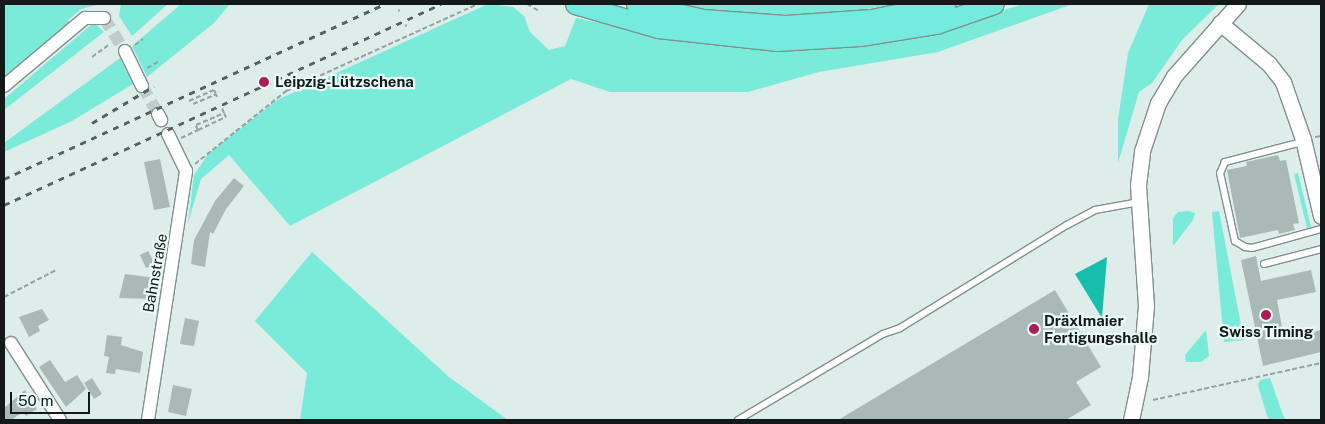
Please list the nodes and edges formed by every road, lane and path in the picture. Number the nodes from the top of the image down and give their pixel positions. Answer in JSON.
{"nodes":[{"id":1,"x":478,"y":4,"type":"edge"},
{"id":2,"x":527,"y":4,"type":"edge"},
{"id":3,"x":575,"y":4,"type":"edge"},
{"id":4,"x":636,"y":4,"type":"edge"},
{"id":5,"x":946,"y":4,"type":"edge"},
{"id":6,"x":994,"y":4,"type":"edge"},
{"id":7,"x":1238,"y":4,"type":"edge"},
{"id":8,"x":539,"y":11,"type":"dead end"},
{"id":9,"x":104,"y":18,"type":"dead end"},
{"id":10,"x":1220,"y":22,"type":"junction"},
{"id":11,"x":110,"y":44,"type":"dead end"},
{"id":12,"x":125,"y":52,"type":"tunnel mouth"},
{"id":13,"x":92,"y":57,"type":"dead end"},
{"id":14,"x":158,"y":62,"type":"dead end"},
{"id":15,"x":144,"y":70,"type":"dead end"},
{"id":16,"x":4,"y":86,"type":"edge"},
{"id":17,"x":142,"y":86,"type":"tunnel mouth"},
{"id":18,"x":189,"y":101,"type":"dead end"},
{"id":19,"x":193,"y":104,"type":"dead end"},
{"id":20,"x":222,"y":108,"type":"dead end"},
{"id":21,"x":224,"y":113,"type":"junction"},
{"id":22,"x":198,"y":130,"type":"junction"},
{"id":23,"x":170,"y":138,"type":"joint"},
{"id":24,"x":1304,"y":142,"type":"junction"},
{"id":25,"x":186,"y":171,"type":"junction"},
{"id":26,"x":1139,"y":202,"type":"junction"},
{"id":27,"x":1321,"y":216,"type":"edge"},
{"id":28,"x":1321,"y":229,"type":"edge"},
{"id":29,"x":1321,"y":249,"type":"edge"},
{"id":30,"x":1264,"y":264,"type":"dead end"},
{"id":31,"x":56,"y":270,"type":"dead end"},
{"id":32,"x":4,"y":297,"type":"edge"},
{"id":33,"x":11,"y":343,"type":"dead end"},
{"id":34,"x":1321,"y":363,"type":"edge"},
{"id":35,"x":1153,"y":400,"type":"dead end"},
{"id":36,"x":60,"y":420,"type":"edge"},
{"id":37,"x":148,"y":420,"type":"edge"},
{"id":38,"x":738,"y":420,"type":"edge"},
{"id":39,"x":1131,"y":420,"type":"edge"}],
"edges":[{"from":1,"to":25,"type":"path"},
{"from":2,"to":8,"type":"path"},
{"from":3,"to":6,"type":"main road"},
{"from":4,"to":5,"type":"main road"},
{"from":7,"to":10,"type":"street"},
{"from":9,"to":16,"type":"street"},
{"from":10,"to":24,"type":"street"},
{"from":10,"to":26,"type":"street"},
{"from":11,"to":13,"type":"path"},
{"from":12,"to":17,"type":"street"},
{"from":14,"to":15,"type":"path"},
{"from":18,"to":19,"type":"path"},
{"from":20,"to":21,"type":"path"},
{"from":21,"to":22,"type":"path"},
{"from":21,"to":22,"type":"path"},
{"from":22,"to":23,"type":"path"},
{"from":23,"to":25,"type":"street"},
{"from":24,"to":27,"type":"street"},
{"from":24,"to":28,"type":"lane"},
{"from":25,"to":37,"type":"street","name":"Bahnstraße"},
{"from":26,"to":38,"type":"lane"},
{"from":26,"to":39,"type":"street"},
{"from":29,"to":30,"type":"lane"},
{"from":31,"to":32,"type":"path"},
{"from":33,"to":36,"type":"street"},
{"from":34,"to":35,"type":"path"}]}
